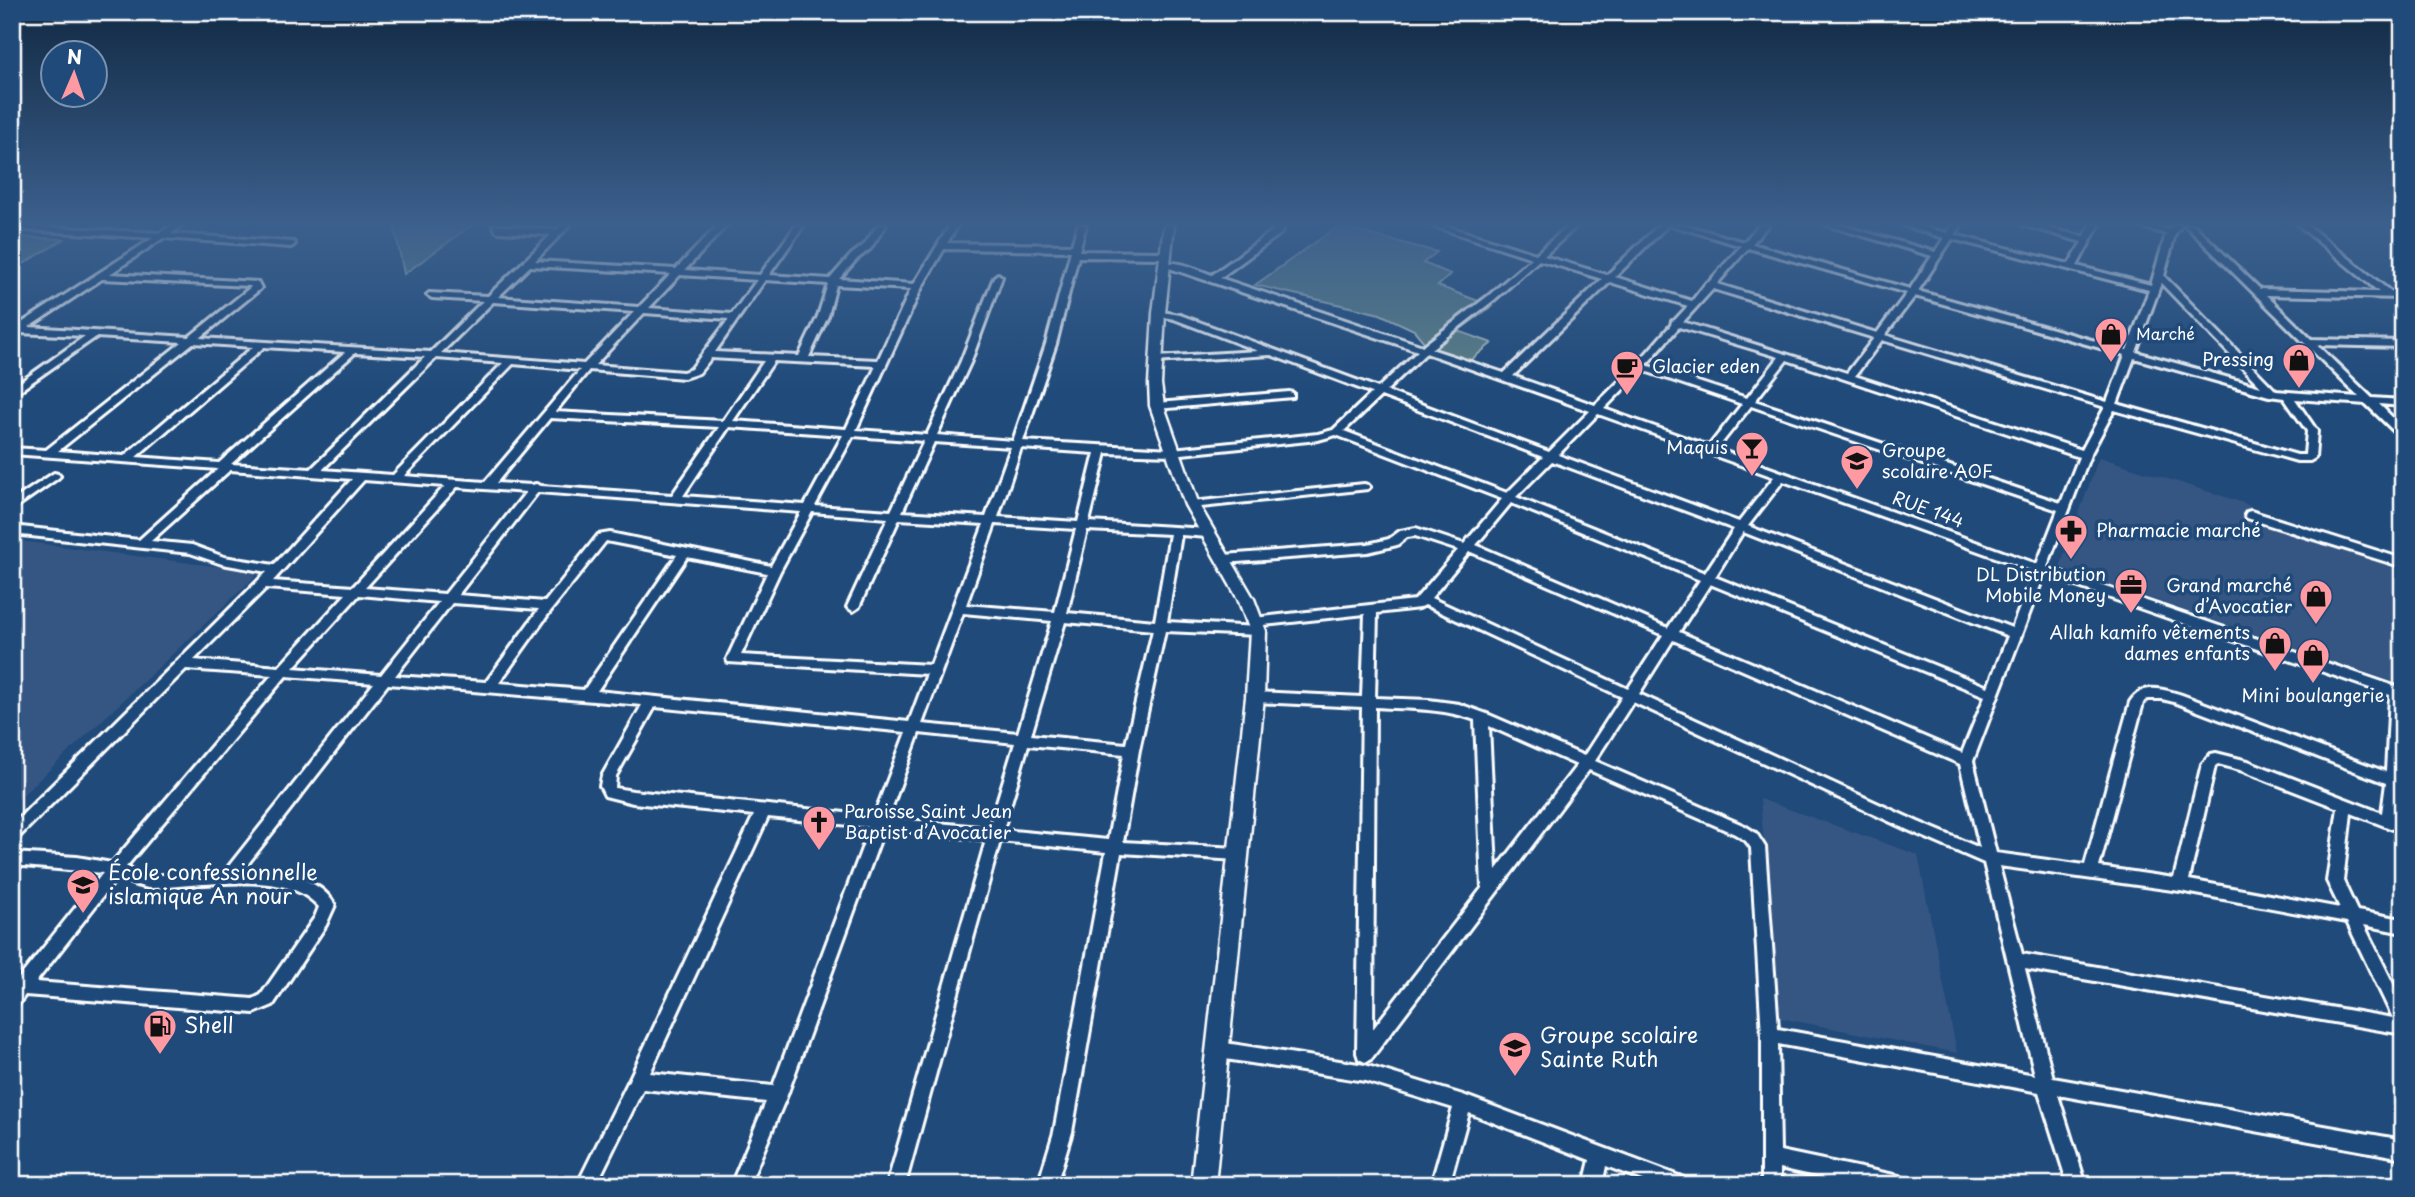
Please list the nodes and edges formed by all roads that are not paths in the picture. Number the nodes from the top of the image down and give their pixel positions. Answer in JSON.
{"nodes":[{"id":1,"x":94,"y":281,"type":"edge"},
{"id":2,"x":195,"y":281,"type":"edge"},
{"id":3,"x":511,"y":281,"type":"edge"},
{"id":4,"x":670,"y":281,"type":"edge"},
{"id":5,"x":761,"y":281,"type":"edge"},
{"id":6,"x":834,"y":281,"type":"joint"},
{"id":7,"x":921,"y":281,"type":"edge"},
{"id":8,"x":997,"y":281,"type":"edge"},
{"id":9,"x":1068,"y":281,"type":"edge"},
{"id":10,"x":1162,"y":281,"type":"edge"},
{"id":11,"x":1222,"y":281,"type":"edge"},
{"id":12,"x":1509,"y":281,"type":"edge"},
{"id":13,"x":1606,"y":281,"type":"edge"},
{"id":14,"x":1614,"y":281,"type":"edge"},
{"id":15,"x":1713,"y":281,"type":"edge"},
{"id":16,"x":1870,"y":281,"type":"edge"},
{"id":17,"x":1920,"y":281,"type":"edge"},
{"id":18,"x":2144,"y":281,"type":"edge"},
{"id":19,"x":2247,"y":281,"type":"edge"},
{"id":20,"x":2371,"y":281,"type":"edge"},
{"id":21,"x":2156,"y":283,"type":"junction"},
{"id":22,"x":1709,"y":285,"type":"junction"},
{"id":23,"x":917,"y":287,"type":"junction"},
{"id":24,"x":2258,"y":292,"type":"junction"},
{"id":25,"x":1912,"y":293,"type":"junction"},
{"id":26,"x":432,"y":295,"type":"dead end"},
{"id":27,"x":2389,"y":295,"type":"junction"},
{"id":28,"x":2403,"y":296,"type":"edge"},
{"id":29,"x":491,"y":300,"type":"junction"},
{"id":30,"x":1692,"y":304,"type":"junction"},
{"id":31,"x":640,"y":310,"type":"junction"},
{"id":32,"x":1159,"y":313,"type":"junction"},
{"id":33,"x":736,"y":317,"type":"junction"},
{"id":34,"x":1675,"y":323,"type":"junction"},
{"id":35,"x":15,"y":331,"type":"edge"},
{"id":36,"x":94,"y":334,"type":"junction"},
{"id":37,"x":1879,"y":334,"type":"junction"},
{"id":38,"x":192,"y":339,"type":"junction"},
{"id":39,"x":2309,"y":342,"type":"junction"},
{"id":40,"x":262,"y":344,"type":"junction"},
{"id":41,"x":2403,"y":344,"type":"edge"},
{"id":42,"x":1425,"y":349,"type":"junction"},
{"id":43,"x":353,"y":350,"type":"junction"},
{"id":44,"x":1276,"y":353,"type":"junction"},
{"id":45,"x":436,"y":355,"type":"junction"},
{"id":46,"x":708,"y":355,"type":"junction"},
{"id":47,"x":2131,"y":355,"type":"junction"},
{"id":48,"x":1785,"y":356,"type":"junction"},
{"id":49,"x":771,"y":358,"type":"junction"},
{"id":50,"x":803,"y":359,"type":"junction"},
{"id":51,"x":1156,"y":360,"type":"junction"},
{"id":52,"x":511,"y":361,"type":"junction"},
{"id":53,"x":883,"y":363,"type":"junction"},
{"id":54,"x":1640,"y":366,"type":"junction"},
{"id":55,"x":587,"y":368,"type":"junction"},
{"id":56,"x":1506,"y":377,"type":"junction"},
{"id":57,"x":1849,"y":377,"type":"junction"},
{"id":58,"x":1381,"y":391,"type":"junction"},
{"id":59,"x":12,"y":393,"type":"edge"},
{"id":60,"x":2273,"y":394,"type":"junction"},
{"id":61,"x":1289,"y":395,"type":"dead end"},
{"id":62,"x":2289,"y":397,"type":"junction"},
{"id":63,"x":1749,"y":400,"type":"junction"},
{"id":64,"x":2369,"y":402,"type":"junction"},
{"id":65,"x":2403,"y":403,"type":"edge"},
{"id":66,"x":2111,"y":406,"type":"junction"},
{"id":67,"x":1157,"y":407,"type":"junction"},
{"id":68,"x":1598,"y":409,"type":"junction"},
{"id":69,"x":546,"y":415,"type":"junction"},
{"id":70,"x":727,"y":424,"type":"junction"},
{"id":71,"x":850,"y":432,"type":"junction"},
{"id":72,"x":1337,"y":432,"type":"junction"},
{"id":73,"x":2403,"y":434,"type":"edge"},
{"id":74,"x":929,"y":438,"type":"junction"},
{"id":75,"x":1016,"y":445,"type":"junction"},
{"id":76,"x":1712,"y":449,"type":"junction"},
{"id":77,"x":1101,"y":450,"type":"junction"},
{"id":78,"x":12,"y":451,"type":"edge"},
{"id":79,"x":1172,"y":452,"type":"junction"},
{"id":80,"x":49,"y":453,"type":"junction"},
{"id":81,"x":2085,"y":455,"type":"junction"},
{"id":82,"x":1552,"y":457,"type":"junction"},
{"id":83,"x":127,"y":459,"type":"junction"},
{"id":84,"x":225,"y":466,"type":"junction"},
{"id":85,"x":313,"y":473,"type":"junction"},
{"id":86,"x":54,"y":476,"type":"dead end"},
{"id":87,"x":362,"y":476,"type":"junction"},
{"id":88,"x":1781,"y":476,"type":"junction"},
{"id":89,"x":396,"y":479,"type":"junction"},
{"id":90,"x":454,"y":483,"type":"junction"},
{"id":91,"x":489,"y":484,"type":"junction"},
{"id":92,"x":536,"y":487,"type":"junction"},
{"id":93,"x":1364,"y":487,"type":"dead end"},
{"id":94,"x":676,"y":498,"type":"junction"},
{"id":95,"x":1509,"y":498,"type":"junction"},
{"id":96,"x":1192,"y":505,"type":"junction"},
{"id":97,"x":12,"y":507,"type":"edge"},
{"id":98,"x":810,"y":508,"type":"junction"},
{"id":99,"x":2065,"y":508,"type":"junction"},
{"id":100,"x":897,"y":515,"type":"junction"},
{"id":101,"x":2251,"y":515,"type":"dead end"},
{"id":102,"x":990,"y":520,"type":"junction"},
{"id":103,"x":1081,"y":525,"type":"junction"},
{"id":104,"x":1741,"y":527,"type":"junction"},
{"id":105,"x":12,"y":530,"type":"edge"},
{"id":106,"x":1176,"y":531,"type":"junction"},
{"id":107,"x":1208,"y":533,"type":"junction"},
{"id":108,"x":141,"y":544,"type":"junction"},
{"id":109,"x":1469,"y":548,"type":"junction"},
{"id":110,"x":684,"y":553,"type":"junction"},
{"id":111,"x":1224,"y":559,"type":"junction"},
{"id":112,"x":2403,"y":562,"type":"edge"},
{"id":113,"x":274,"y":569,"type":"junction"},
{"id":114,"x":2040,"y":569,"type":"junction"},
{"id":115,"x":774,"y":571,"type":"junction"},
{"id":116,"x":1708,"y":580,"type":"junction"},
{"id":117,"x":263,"y":584,"type":"junction"},
{"id":118,"x":355,"y":592,"type":"junction"},
{"id":119,"x":449,"y":598,"type":"junction"},
{"id":120,"x":1422,"y":599,"type":"junction"},
{"id":121,"x":548,"y":606,"type":"junction"},
{"id":122,"x":853,"y":607,"type":"dead end"},
{"id":123,"x":958,"y":608,"type":"junction"},
{"id":124,"x":1371,"y":610,"type":"junction"},
{"id":125,"x":1060,"y":616,"type":"junction"},
{"id":126,"x":1160,"y":626,"type":"junction"},
{"id":127,"x":1256,"y":626,"type":"junction"},
{"id":128,"x":1671,"y":634,"type":"junction"},
{"id":129,"x":2015,"y":634,"type":"junction"},
{"id":130,"x":183,"y":664,"type":"junction"},
{"id":131,"x":937,"y":670,"type":"junction"},
{"id":132,"x":284,"y":671,"type":"junction"},
{"id":133,"x":384,"y":679,"type":"junction"},
{"id":134,"x":490,"y":687,"type":"junction"},
{"id":135,"x":1991,"y":692,"type":"junction"},
{"id":136,"x":2400,"y":693,"type":"edge"},
{"id":137,"x":588,"y":695,"type":"junction"},
{"id":138,"x":1630,"y":696,"type":"junction"},
{"id":139,"x":1255,"y":697,"type":"junction"},
{"id":140,"x":651,"y":701,"type":"junction"},
{"id":141,"x":1370,"y":702,"type":"junction"},
{"id":142,"x":1482,"y":717,"type":"junction"},
{"id":143,"x":916,"y":727,"type":"junction"},
{"id":144,"x":1024,"y":738,"type":"junction"},
{"id":145,"x":1132,"y":750,"type":"junction"},
{"id":146,"x":1966,"y":761,"type":"junction"},
{"id":147,"x":1586,"y":763,"type":"junction"},
{"id":148,"x":2398,"y":783,"type":"edge"},
{"id":149,"x":2345,"y":806,"type":"junction"},
{"id":150,"x":763,"y":811,"type":"junction"},
{"id":151,"x":880,"y":820,"type":"junction"},
{"id":152,"x":2388,"y":821,"type":"junction"},
{"id":153,"x":2403,"y":827,"type":"edge"},
{"id":154,"x":995,"y":833,"type":"junction"},
{"id":155,"x":12,"y":835,"type":"edge"},
{"id":156,"x":1114,"y":846,"type":"junction"},
{"id":157,"x":1238,"y":854,"type":"junction"},
{"id":158,"x":1988,"y":858,"type":"junction"},
{"id":159,"x":12,"y":859,"type":"edge"},
{"id":160,"x":115,"y":869,"type":"junction"},
{"id":161,"x":2091,"y":870,"type":"junction"},
{"id":162,"x":229,"y":877,"type":"junction"},
{"id":163,"x":2180,"y":885,"type":"junction"},
{"id":164,"x":1489,"y":888,"type":"junction"},
{"id":165,"x":2350,"y":917,"type":"junction"},
{"id":166,"x":2403,"y":926,"type":"edge"},
{"id":167,"x":2016,"y":960,"type":"junction"},
{"id":168,"x":18,"y":994,"type":"edge"},
{"id":169,"x":2403,"y":1024,"type":"edge"},
{"id":170,"x":1770,"y":1035,"type":"junction"},
{"id":171,"x":1219,"y":1050,"type":"junction"},
{"id":172,"x":1365,"y":1053,"type":"junction"},
{"id":173,"x":1365,"y":1073,"type":"junction"},
{"id":174,"x":638,"y":1080,"type":"junction"},
{"id":175,"x":2046,"y":1085,"type":"junction"},
{"id":176,"x":778,"y":1095,"type":"junction"},
{"id":177,"x":1463,"y":1103,"type":"junction"},
{"id":178,"x":2403,"y":1149,"type":"edge"},
{"id":179,"x":1600,"y":1154,"type":"junction"},
{"id":180,"x":1773,"y":1157,"type":"junction"},
{"id":181,"x":586,"y":1185,"type":"edge"},
{"id":182,"x":740,"y":1185,"type":"edge"},
{"id":183,"x":896,"y":1185,"type":"edge"},
{"id":184,"x":1047,"y":1185,"type":"edge"},
{"id":185,"x":1203,"y":1185,"type":"edge"},
{"id":186,"x":1440,"y":1185,"type":"edge"},
{"id":187,"x":1593,"y":1185,"type":"edge"},
{"id":188,"x":1679,"y":1185,"type":"edge"},
{"id":189,"x":1771,"y":1185,"type":"edge"},
{"id":190,"x":1899,"y":1185,"type":"edge"},
{"id":191,"x":2077,"y":1185,"type":"edge"}],
"edges":[{"from":1,"to":35,"type":"street"},
{"from":2,"to":38,"type":"street"},
{"from":3,"to":29,"type":"street"},
{"from":4,"to":31,"type":"street"},
{"from":5,"to":33,"type":"street"},
{"from":6,"to":23,"type":"street"},
{"from":6,"to":50,"type":"street"},
{"from":7,"to":23,"type":"street"},
{"from":8,"to":74,"type":"street"},
{"from":9,"to":75,"type":"street"},
{"from":10,"to":32,"type":"street"},
{"from":11,"to":42,"type":"street","name":"RUE 144"},
{"from":12,"to":42,"type":"street"},
{"from":13,"to":56,"type":"street"},
{"from":14,"to":30,"type":"street"},
{"from":15,"to":22,"type":"street"},
{"from":16,"to":25,"type":"street"},
{"from":17,"to":25,"type":"street"},
{"from":18,"to":21,"type":"street"},
{"from":19,"to":24,"type":"street"},
{"from":20,"to":27,"type":"street"},
{"from":21,"to":47,"type":"street"},
{"from":21,"to":60,"type":"street"},
{"from":22,"to":30,"type":"street"},
{"from":22,"to":37,"type":"street"},
{"from":23,"to":53,"type":"street"},
{"from":24,"to":27,"type":"street"},
{"from":24,"to":39,"type":"street"},
{"from":25,"to":37,"type":"street"},
{"from":25,"to":47,"type":"street"},
{"from":26,"to":29,"type":"street"},
{"from":27,"to":28,"type":"street"},
{"from":29,"to":31,"type":"street"},
{"from":29,"to":45,"type":"street"},
{"from":30,"to":34,"type":"street"},
{"from":31,"to":33,"type":"street"},
{"from":31,"to":55,"type":"street"},
{"from":32,"to":44,"type":"street"},
{"from":32,"to":51,"type":"street"},
{"from":33,"to":46,"type":"street"},
{"from":34,"to":48,"type":"street"},
{"from":34,"to":54,"type":"street"},
{"from":35,"to":36,"type":"street"},
{"from":36,"to":38,"type":"street"},
{"from":36,"to":59,"type":"street"},
{"from":37,"to":57,"type":"street"},
{"from":37,"to":66,"type":"street"},
{"from":38,"to":40,"type":"street"},
{"from":38,"to":80,"type":"street"},
{"from":39,"to":41,"type":"street"},
{"from":39,"to":64,"type":"street"},
{"from":40,"to":43,"type":"street"},
{"from":40,"to":83,"type":"street"},
{"from":42,"to":56,"type":"street","name":"RUE 144"},
{"from":42,"to":58,"type":"street"},
{"from":43,"to":45,"type":"street"},
{"from":43,"to":84,"type":"street"},
{"from":44,"to":51,"type":"street"},
{"from":44,"to":58,"type":"street"},
{"from":45,"to":52,"type":"street"},
{"from":45,"to":85,"type":"street"},
{"from":46,"to":49,"type":"street"},
{"from":46,"to":55,"type":"street"},
{"from":47,"to":60,"type":"street"},
{"from":47,"to":66,"type":"street"},
{"from":48,"to":57,"type":"street"},
{"from":48,"to":63,"type":"street"},
{"from":49,"to":50,"type":"street"},
{"from":49,"to":70,"type":"street"},
{"from":50,"to":53,"type":"street"},
{"from":51,"to":67,"type":"street"},
{"from":52,"to":55,"type":"street"},
{"from":52,"to":89,"type":"street"},
{"from":53,"to":71,"type":"street"},
{"from":54,"to":63,"type":"street"},
{"from":54,"to":68,"type":"street"},
{"from":55,"to":69,"type":"street"},
{"from":56,"to":68,"type":"street","name":"RUE 144"},
{"from":57,"to":81,"type":"street"},
{"from":58,"to":72,"type":"street"},
{"from":58,"to":82,"type":"street"},
{"from":60,"to":62,"type":"street"},
{"from":61,"to":67,"type":"street"},
{"from":62,"to":64,"type":"street"},
{"from":62,"to":66,"type":"street"},
{"from":63,"to":76,"type":"street"},
{"from":63,"to":99,"type":"street"},
{"from":64,"to":65,"type":"street"},
{"from":64,"to":73,"type":"street"},
{"from":66,"to":81,"type":"street"},
{"from":67,"to":79,"type":"street"},
{"from":68,"to":76,"type":"street","name":"RUE 144"},
{"from":68,"to":82,"type":"street"},
{"from":69,"to":70,"type":"street"},
{"from":69,"to":91,"type":"street"},
{"from":70,"to":71,"type":"street"},
{"from":70,"to":94,"type":"street"},
{"from":71,"to":74,"type":"street"},
{"from":71,"to":98,"type":"street"},
{"from":72,"to":79,"type":"street"},
{"from":72,"to":95,"type":"street"},
{"from":74,"to":75,"type":"street"},
{"from":74,"to":100,"type":"street"},
{"from":75,"to":77,"type":"street"},
{"from":75,"to":102,"type":"street"},
{"from":76,"to":88,"type":"street","name":"RUE 144"},
{"from":77,"to":79,"type":"street"},
{"from":77,"to":103,"type":"street"},
{"from":78,"to":80,"type":"street"},
{"from":79,"to":96,"type":"street"},
{"from":80,"to":83,"type":"street"},
{"from":81,"to":99,"type":"street"},
{"from":82,"to":95,"type":"street"},
{"from":82,"to":104,"type":"street"},
{"from":83,"to":84,"type":"street"},
{"from":84,"to":85,"type":"street"},
{"from":84,"to":108,"type":"street"},
{"from":85,"to":87,"type":"street"},
{"from":86,"to":97,"type":"street"},
{"from":87,"to":89,"type":"street"},
{"from":87,"to":113,"type":"street"},
{"from":88,"to":104,"type":"street"},
{"from":88,"to":114,"type":"street","name":"RUE 144"},
{"from":89,"to":90,"type":"street"},
{"from":90,"to":91,"type":"street"},
{"from":90,"to":118,"type":"street"},
{"from":91,"to":92,"type":"street"},
{"from":92,"to":94,"type":"street"},
{"from":92,"to":119,"type":"street"},
{"from":93,"to":96,"type":"street"},
{"from":94,"to":98,"type":"street"},
{"from":95,"to":109,"type":"street"},
{"from":95,"to":116,"type":"street"},
{"from":96,"to":107,"type":"street"},
{"from":98,"to":100,"type":"street"},
{"from":98,"to":115,"type":"street"},
{"from":99,"to":114,"type":"street"},
{"from":100,"to":102,"type":"street"},
{"from":100,"to":122,"type":"street"},
{"from":101,"to":112,"type":"street"},
{"from":102,"to":103,"type":"street"},
{"from":102,"to":123,"type":"street"},
{"from":103,"to":106,"type":"street"},
{"from":103,"to":125,"type":"street"},
{"from":104,"to":116,"type":"street"},
{"from":104,"to":129,"type":"street"},
{"from":105,"to":108,"type":"street"},
{"from":106,"to":107,"type":"street"},
{"from":106,"to":126,"type":"street"},
{"from":107,"to":111,"type":"street"},
{"from":108,"to":113,"type":"street"},
{"from":109,"to":111,"type":"street"},
{"from":109,"to":120,"type":"street"},
{"from":109,"to":128,"type":"street"},
{"from":110,"to":115,"type":"street"},
{"from":110,"to":121,"type":"street"},
{"from":110,"to":137,"type":"street"},
{"from":111,"to":127,"type":"street"},
{"from":113,"to":117,"type":"street"},
{"from":114,"to":129,"type":"street"},
{"from":114,"to":136,"type":"street","name":"RUE 144"},
{"from":115,"to":131,"type":"street"},
{"from":116,"to":128,"type":"street"},
{"from":116,"to":135,"type":"street"},
{"from":117,"to":118,"type":"street"},
{"from":117,"to":130,"type":"street"},
{"from":118,"to":119,"type":"street"},
{"from":118,"to":132,"type":"street"},
{"from":119,"to":121,"type":"street"},
{"from":119,"to":133,"type":"street"},
{"from":120,"to":124,"type":"street"},
{"from":120,"to":138,"type":"street"},
{"from":121,"to":134,"type":"street"},
{"from":123,"to":125,"type":"street"},
{"from":123,"to":131,"type":"street"},
{"from":124,"to":127,"type":"street"},
{"from":124,"to":141,"type":"street"},
{"from":125,"to":126,"type":"street"},
{"from":125,"to":144,"type":"street"},
{"from":126,"to":127,"type":"street"},
{"from":126,"to":145,"type":"street"},
{"from":127,"to":139,"type":"street"},
{"from":128,"to":138,"type":"street"},
{"from":128,"to":146,"type":"street"},
{"from":129,"to":135,"type":"street"},
{"from":130,"to":132,"type":"street"},
{"from":130,"to":155,"type":"street"},
{"from":131,"to":143,"type":"street"},
{"from":132,"to":133,"type":"street"},
{"from":132,"to":160,"type":"street"},
{"from":133,"to":134,"type":"street"},
{"from":133,"to":162,"type":"street"},
{"from":134,"to":137,"type":"street"},
{"from":135,"to":146,"type":"street"},
{"from":136,"to":148,"type":"street"},
{"from":137,"to":140,"type":"street"},
{"from":138,"to":147,"type":"street"},
{"from":138,"to":158,"type":"street"},
{"from":139,"to":141,"type":"street"},
{"from":139,"to":157,"type":"street"},
{"from":140,"to":143,"type":"street"},
{"from":140,"to":150,"type":"street"},
{"from":141,"to":142,"type":"street"},
{"from":141,"to":172,"type":"street"},
{"from":142,"to":147,"type":"street"},
{"from":142,"to":164,"type":"street"},
{"from":143,"to":144,"type":"street"},
{"from":143,"to":151,"type":"street"},
{"from":144,"to":145,"type":"street"},
{"from":144,"to":154,"type":"street"},
{"from":145,"to":156,"type":"street"},
{"from":146,"to":158,"type":"street"},
{"from":147,"to":164,"type":"street"},
{"from":147,"to":170,"type":"street"},
{"from":148,"to":152,"type":"street"},
{"from":148,"to":161,"type":"street"},
{"from":149,"to":152,"type":"street"},
{"from":149,"to":163,"type":"street"},
{"from":149,"to":165,"type":"street"},
{"from":150,"to":151,"type":"street"},
{"from":150,"to":174,"type":"street"},
{"from":151,"to":154,"type":"street"},
{"from":151,"to":176,"type":"street"},
{"from":152,"to":153,"type":"street"},
{"from":154,"to":156,"type":"street"},
{"from":154,"to":183,"type":"street"},
{"from":156,"to":157,"type":"street"},
{"from":156,"to":184,"type":"street"},
{"from":157,"to":171,"type":"street"},
{"from":158,"to":161,"type":"street"},
{"from":158,"to":167,"type":"street"},
{"from":159,"to":160,"type":"street"},
{"from":160,"to":162,"type":"street"},
{"from":160,"to":168,"type":"street"},
{"from":161,"to":163,"type":"street"},
{"from":162,"to":168,"type":"street"},
{"from":163,"to":165,"type":"street"},
{"from":164,"to":172,"type":"street"},
{"from":165,"to":166,"type":"street"},
{"from":165,"to":169,"type":"street"},
{"from":167,"to":169,"type":"street"},
{"from":167,"to":175,"type":"street"},
{"from":170,"to":175,"type":"street"},
{"from":170,"to":180,"type":"street"},
{"from":171,"to":173,"type":"street"},
{"from":171,"to":185,"type":"street"},
{"from":172,"to":173,"type":"street"},
{"from":173,"to":177,"type":"street"},
{"from":174,"to":176,"type":"street"},
{"from":174,"to":181,"type":"street"},
{"from":175,"to":178,"type":"street"},
{"from":175,"to":191,"type":"street"},
{"from":176,"to":182,"type":"street"},
{"from":177,"to":179,"type":"street"},
{"from":177,"to":186,"type":"street"},
{"from":179,"to":187,"type":"street"},
{"from":179,"to":188,"type":"street"},
{"from":180,"to":189,"type":"street"},
{"from":180,"to":190,"type":"street"}]}
